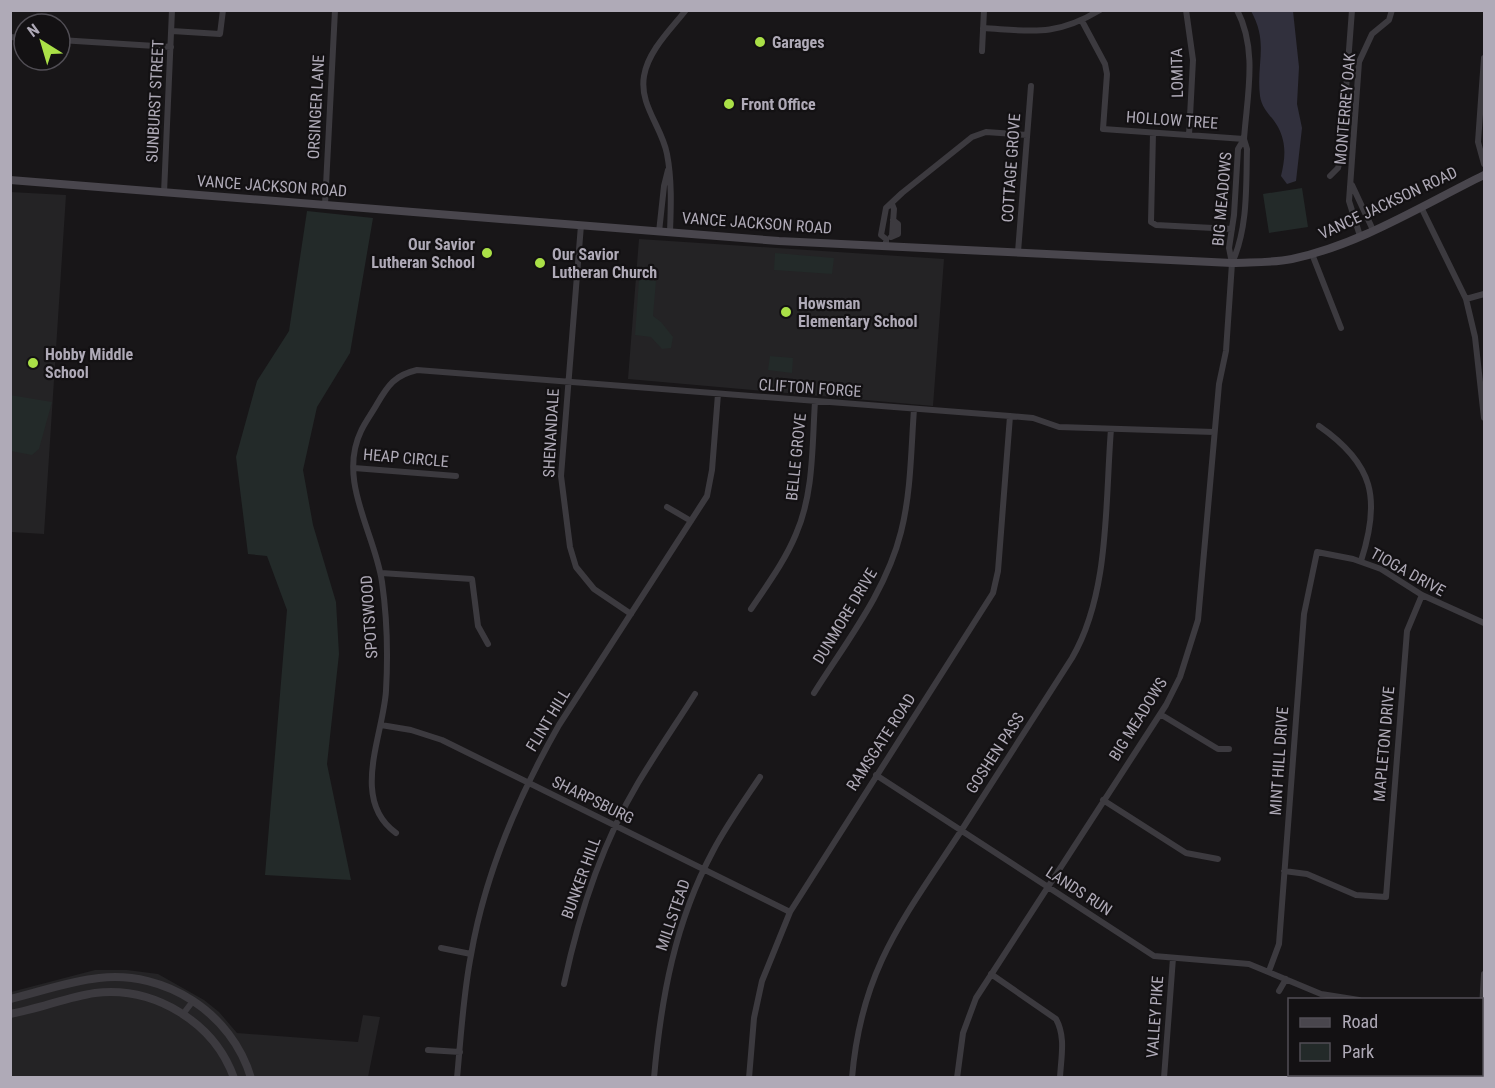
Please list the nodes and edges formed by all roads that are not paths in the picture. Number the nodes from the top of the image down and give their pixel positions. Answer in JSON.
{"nodes":[{"id":1,"x":172,"y":10,"type":"edge"},
{"id":2,"x":223,"y":10,"type":"edge"},
{"id":3,"x":335,"y":10,"type":"edge"},
{"id":4,"x":686,"y":10,"type":"edge"},
{"id":5,"x":984,"y":10,"type":"edge"},
{"id":6,"x":1100,"y":10,"type":"edge"},
{"id":7,"x":1186,"y":10,"type":"edge"},
{"id":8,"x":1237,"y":10,"type":"edge"},
{"id":9,"x":1352,"y":10,"type":"edge"},
{"id":10,"x":1392,"y":10,"type":"edge"},
{"id":11,"x":1082,"y":21,"type":"junction"},
{"id":12,"x":983,"y":28,"type":"junction"},
{"id":13,"x":172,"y":31,"type":"junction"},
{"id":14,"x":72,"y":41,"type":"edge"},
{"id":15,"x":171,"y":47,"type":"junction"},
{"id":16,"x":981,"y":51,"type":"dead end"},
{"id":17,"x":1485,"y":58,"type":"edge"},
{"id":18,"x":1030,"y":86,"type":"dead end"},
{"id":19,"x":1154,"y":133,"type":"junction"},
{"id":20,"x":1027,"y":135,"type":"junction"},
{"id":21,"x":1189,"y":135,"type":"junction"},
{"id":22,"x":1244,"y":139,"type":"junction"},
{"id":23,"x":1485,"y":164,"type":"edge"},
{"id":24,"x":668,"y":170,"type":"junction"},
{"id":25,"x":1485,"y":175,"type":"edge"},
{"id":26,"x":1330,"y":176,"type":"dead end"},
{"id":27,"x":10,"y":180,"type":"edge"},
{"id":28,"x":1352,"y":185,"type":"junction"},
{"id":29,"x":164,"y":192,"type":"junction"},
{"id":30,"x":1360,"y":203,"type":"junction"},
{"id":31,"x":892,"y":204,"type":"junction"},
{"id":32,"x":325,"y":205,"type":"junction"},
{"id":33,"x":1421,"y":207,"type":"junction"},
{"id":34,"x":1349,"y":208,"type":"junction"},
{"id":35,"x":581,"y":225,"type":"junction"},
{"id":36,"x":1232,"y":229,"type":"junction"},
{"id":37,"x":1373,"y":230,"type":"junction"},
{"id":38,"x":659,"y":232,"type":"junction"},
{"id":39,"x":670,"y":232,"type":"junction"},
{"id":40,"x":1360,"y":236,"type":"junction"},
{"id":41,"x":888,"y":240,"type":"junction"},
{"id":42,"x":1018,"y":252,"type":"junction"},
{"id":43,"x":1312,"y":254,"type":"junction"},
{"id":44,"x":1232,"y":263,"type":"junction"},
{"id":45,"x":1485,"y":294,"type":"edge"},
{"id":46,"x":1466,"y":299,"type":"junction"},
{"id":47,"x":1341,"y":328,"type":"dead end"},
{"id":48,"x":403,"y":373,"type":"joint"},
{"id":49,"x":567,"y":382,"type":"junction"},
{"id":50,"x":718,"y":394,"type":"junction"},
{"id":51,"x":815,"y":402,"type":"junction"},
{"id":52,"x":914,"y":409,"type":"junction"},
{"id":53,"x":1484,"y":415,"type":"edge"},
{"id":54,"x":1010,"y":416,"type":"junction"},
{"id":55,"x":1319,"y":426,"type":"dead end"},
{"id":56,"x":1111,"y":429,"type":"junction"},
{"id":57,"x":1214,"y":432,"type":"junction"},
{"id":58,"x":354,"y":468,"type":"junction"},
{"id":59,"x":456,"y":476,"type":"dead end"},
{"id":60,"x":667,"y":507,"type":"dead end"},
{"id":61,"x":691,"y":521,"type":"junction"},
{"id":62,"x":1317,"y":552,"type":"joint"},
{"id":63,"x":1361,"y":561,"type":"junction"},
{"id":64,"x":381,"y":573,"type":"junction"},
{"id":65,"x":1422,"y":595,"type":"junction"},
{"id":66,"x":751,"y":609,"type":"dead end"},
{"id":67,"x":631,"y":614,"type":"junction"},
{"id":68,"x":1485,"y":623,"type":"edge"},
{"id":69,"x":488,"y":644,"type":"dead end"},
{"id":70,"x":814,"y":693,"type":"dead end"},
{"id":71,"x":695,"y":694,"type":"dead end"},
{"id":72,"x":1160,"y":714,"type":"junction"},
{"id":73,"x":381,"y":725,"type":"junction"},
{"id":74,"x":1229,"y":749,"type":"dead end"},
{"id":75,"x":876,"y":776,"type":"junction"},
{"id":76,"x":760,"y":777,"type":"dead end"},
{"id":77,"x":528,"y":783,"type":"junction"},
{"id":78,"x":1103,"y":800,"type":"junction"},
{"id":79,"x":615,"y":826,"type":"junction"},
{"id":80,"x":961,"y":830,"type":"junction"},
{"id":81,"x":396,"y":833,"type":"dead end"},
{"id":82,"x":1218,"y":858,"type":"dead end"},
{"id":83,"x":704,"y":869,"type":"junction"},
{"id":84,"x":1284,"y":871,"type":"junction"},
{"id":85,"x":1047,"y":886,"type":"junction"},
{"id":86,"x":790,"y":912,"type":"junction"},
{"id":87,"x":441,"y":948,"type":"dead end"},
{"id":88,"x":471,"y":954,"type":"junction"},
{"id":89,"x":1173,"y":958,"type":"junction"},
{"id":90,"x":1269,"y":971,"type":"junction"},
{"id":91,"x":991,"y":974,"type":"junction"},
{"id":92,"x":1485,"y":974,"type":"edge"},
{"id":93,"x":1286,"y":980,"type":"junction"},
{"id":94,"x":564,"y":984,"type":"dead end"},
{"id":95,"x":1279,"y":991,"type":"dead end"},
{"id":96,"x":1351,"y":998,"type":"edge"},
{"id":97,"x":10,"y":999,"type":"edge"},
{"id":98,"x":194,"y":1001,"type":"junction"},
{"id":99,"x":1483,"y":1008,"type":"edge"},
{"id":100,"x":10,"y":1014,"type":"edge"},
{"id":101,"x":183,"y":1014,"type":"junction"},
{"id":102,"x":428,"y":1050,"type":"dead end"},
{"id":103,"x":460,"y":1052,"type":"junction"},
{"id":104,"x":234,"y":1077,"type":"edge"},
{"id":105,"x":250,"y":1077,"type":"edge"},
{"id":106,"x":458,"y":1077,"type":"edge"},
{"id":107,"x":654,"y":1077,"type":"edge"},
{"id":108,"x":749,"y":1077,"type":"edge"},
{"id":109,"x":852,"y":1077,"type":"edge"},
{"id":110,"x":957,"y":1077,"type":"edge"},
{"id":111,"x":1060,"y":1077,"type":"edge"},
{"id":112,"x":1164,"y":1077,"type":"edge"}],
"edges":[{"from":1,"to":13,"type":"street","name":"SUNBURST STREET"},
{"from":2,"to":13,"type":"street"},
{"from":3,"to":32,"type":"street","name":"ORSINGER LANE"},
{"from":4,"to":24,"type":"street"},
{"from":5,"to":12,"type":"street"},
{"from":6,"to":11,"type":"street"},
{"from":7,"to":21,"type":"street","name":"LOMITA"},
{"from":8,"to":22,"type":"street","name":"BIG MEADOWS"},
{"from":9,"to":26,"type":"street"},
{"from":10,"to":28,"type":"street","name":"MONTERREY OAK"},
{"from":11,"to":12,"type":"street"},
{"from":11,"to":19,"type":"street","name":"HOLLOW TREE"},
{"from":12,"to":16,"type":"street"},
{"from":13,"to":15,"type":"street","name":"SUNBURST STREET"},
{"from":14,"to":15,"type":"street"},
{"from":15,"to":29,"type":"street","name":"SUNBURST STREET"},
{"from":17,"to":23,"type":"street"},
{"from":18,"to":20,"type":"street","name":"COTTAGE GROVE"},
{"from":19,"to":21,"type":"street","name":"HOLLOW TREE"},
{"from":19,"to":36,"type":"street"},
{"from":20,"to":31,"type":"street"},
{"from":20,"to":42,"type":"street","name":"COTTAGE GROVE"},
{"from":21,"to":22,"type":"street","name":"HOLLOW TREE"},
{"from":22,"to":36,"type":"street","name":"BIG MEADOWS"},
{"from":22,"to":44,"type":"street","name":"BIG MEADOWS"},
{"from":24,"to":38,"type":"street"},
{"from":24,"to":39,"type":"street"},
{"from":25,"to":33,"type":"main road","name":"VANCE JACKSON ROAD"},
{"from":27,"to":29,"type":"main road","name":"VANCE JACKSON ROAD"},
{"from":28,"to":30,"type":"street","name":"MONTERREY OAK"},
{"from":28,"to":34,"type":"street","name":"MONTERREY OAK"},
{"from":29,"to":32,"type":"main road","name":"VANCE JACKSON ROAD"},
{"from":30,"to":34,"type":"street"},
{"from":30,"to":37,"type":"street","name":"MONTERREY OAK"},
{"from":31,"to":41,"type":"street"},
{"from":31,"to":41,"type":"street"},
{"from":32,"to":35,"type":"main road","name":"VANCE JACKSON ROAD"},
{"from":33,"to":37,"type":"main road","name":"VANCE JACKSON ROAD"},
{"from":33,"to":46,"type":"street"},
{"from":34,"to":40,"type":"street","name":"MONTERREY OAK"},
{"from":35,"to":38,"type":"main road","name":"VANCE JACKSON ROAD"},
{"from":35,"to":49,"type":"street","name":"SHENANDALE"},
{"from":36,"to":44,"type":"street","name":"BIG MEADOWS"},
{"from":37,"to":40,"type":"main road","name":"VANCE JACKSON ROAD"},
{"from":38,"to":39,"type":"main road","name":"VANCE JACKSON ROAD"},
{"from":39,"to":41,"type":"main road","name":"VANCE JACKSON ROAD"},
{"from":40,"to":43,"type":"main road","name":"VANCE JACKSON ROAD"},
{"from":41,"to":42,"type":"main road","name":"VANCE JACKSON ROAD"},
{"from":42,"to":44,"type":"main road","name":"VANCE JACKSON ROAD"},
{"from":43,"to":44,"type":"main road","name":"VANCE JACKSON ROAD"},
{"from":43,"to":47,"type":"street"},
{"from":44,"to":57,"type":"street","name":"BIG MEADOWS"},
{"from":45,"to":46,"type":"street"},
{"from":46,"to":53,"type":"street"},
{"from":48,"to":49,"type":"street","name":"CLIFTON FORGE"},
{"from":48,"to":58,"type":"street","name":"SPOTSWOOD"},
{"from":49,"to":50,"type":"street","name":"CLIFTON FORGE"},
{"from":49,"to":67,"type":"street","name":"SHENANDALE"},
{"from":50,"to":51,"type":"street","name":"CLIFTON FORGE"},
{"from":50,"to":61,"type":"street","name":"FLINT HILL"},
{"from":51,"to":52,"type":"street","name":"CLIFTON FORGE"},
{"from":51,"to":66,"type":"street","name":"BELLE GROVE"},
{"from":52,"to":54,"type":"street","name":"CLIFTON FORGE"},
{"from":52,"to":70,"type":"street","name":"DUNMORE DRIVE"},
{"from":54,"to":56,"type":"street","name":"CLIFTON FORGE"},
{"from":54,"to":75,"type":"street","name":"RAMSGATE ROAD"},
{"from":55,"to":63,"type":"street"},
{"from":56,"to":57,"type":"street","name":"CLIFTON FORGE"},
{"from":56,"to":80,"type":"street","name":"GOSHEN PASS"},
{"from":57,"to":72,"type":"street","name":"BIG MEADOWS"},
{"from":58,"to":59,"type":"street","name":"HEAP CIRCLE"},
{"from":58,"to":64,"type":"street","name":"SPOTSWOOD"},
{"from":60,"to":61,"type":"street"},
{"from":61,"to":67,"type":"street","name":"FLINT HILL"},
{"from":62,"to":63,"type":"street","name":"TIOGA DRIVE"},
{"from":62,"to":84,"type":"street","name":"MINT HILL DRIVE"},
{"from":63,"to":65,"type":"street","name":"TIOGA DRIVE"},
{"from":64,"to":69,"type":"street"},
{"from":64,"to":73,"type":"street","name":"SPOTSWOOD"},
{"from":65,"to":68,"type":"street","name":"TIOGA DRIVE"},
{"from":65,"to":84,"type":"street","name":"MAPLETON DRIVE"},
{"from":67,"to":77,"type":"street","name":"FLINT HILL"},
{"from":71,"to":79,"type":"street","name":"BUNKER HILL"},
{"from":72,"to":74,"type":"street"},
{"from":72,"to":78,"type":"street","name":"BIG MEADOWS"},
{"from":73,"to":77,"type":"street","name":"SHARPSBURG"},
{"from":73,"to":81,"type":"street","name":"SPOTSWOOD"},
{"from":75,"to":80,"type":"street","name":"LANDS RUN"},
{"from":75,"to":86,"type":"street","name":"RAMSGATE ROAD"},
{"from":76,"to":83,"type":"street","name":"MILLSTEAD"},
{"from":77,"to":79,"type":"street","name":"SHARPSBURG"},
{"from":77,"to":88,"type":"street","name":"FLINT HILL"},
{"from":78,"to":82,"type":"street"},
{"from":78,"to":85,"type":"street","name":"BIG MEADOWS"},
{"from":79,"to":83,"type":"street","name":"SHARPSBURG"},
{"from":79,"to":94,"type":"street","name":"BUNKER HILL"},
{"from":80,"to":85,"type":"street","name":"LANDS RUN"},
{"from":80,"to":109,"type":"street","name":"GOSHEN PASS"},
{"from":83,"to":86,"type":"street","name":"SHARPSBURG"},
{"from":83,"to":107,"type":"street","name":"MILLSTEAD"},
{"from":84,"to":90,"type":"street","name":"MINT HILL DRIVE"},
{"from":85,"to":89,"type":"street","name":"LANDS RUN"},
{"from":85,"to":91,"type":"street","name":"BIG MEADOWS"},
{"from":86,"to":108,"type":"street","name":"RAMSGATE ROAD"},
{"from":87,"to":88,"type":"street"},
{"from":88,"to":103,"type":"street","name":"FLINT HILL"},
{"from":89,"to":90,"type":"street","name":"LANDS RUN"},
{"from":89,"to":112,"type":"street","name":"VALLEY PIKE"},
{"from":90,"to":93,"type":"street","name":"LANDS RUN"},
{"from":91,"to":110,"type":"street","name":"BIG MEADOWS"},
{"from":91,"to":111,"type":"street"},
{"from":92,"to":99,"type":"street"},
{"from":93,"to":95,"type":"street"},
{"from":93,"to":96,"type":"street","name":"LANDS RUN"},
{"from":97,"to":98,"type":"street"},
{"from":98,"to":101,"type":"street"},
{"from":98,"to":105,"type":"street"},
{"from":100,"to":101,"type":"street"},
{"from":101,"to":104,"type":"street"},
{"from":102,"to":103,"type":"street"},
{"from":103,"to":106,"type":"street","name":"FLINT HILL"}]}
